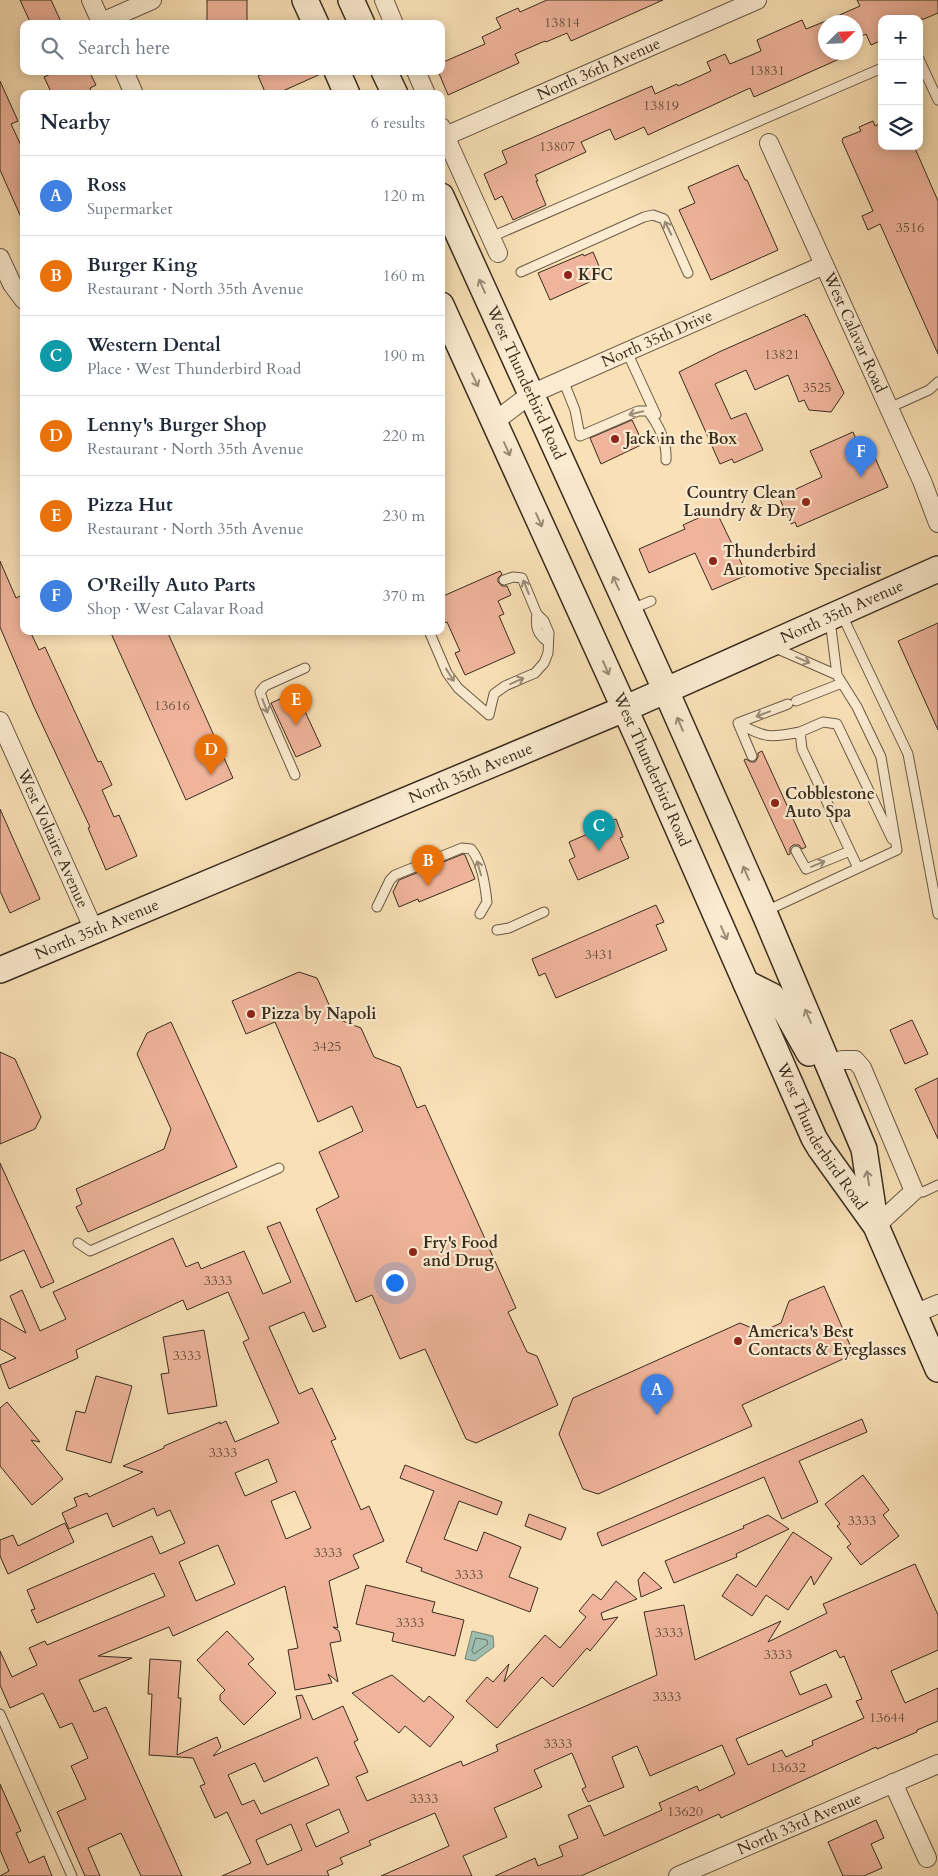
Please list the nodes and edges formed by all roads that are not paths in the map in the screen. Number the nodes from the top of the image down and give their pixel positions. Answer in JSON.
{"nodes":[{"id":1,"x":91,"y":0,"type":"edge"},
{"id":2,"x":152,"y":0,"type":"edge"},
{"id":3,"x":305,"y":0,"type":"edge"},
{"id":4,"x":351,"y":0,"type":"edge"},
{"id":5,"x":384,"y":0,"type":"edge"},
{"id":6,"x":757,"y":0,"type":"edge"},
{"id":7,"x":101,"y":20,"type":"edge"},
{"id":8,"x":109,"y":20,"type":"edge"},
{"id":9,"x":314,"y":20,"type":"edge"},
{"id":10,"x":360,"y":20,"type":"edge"},
{"id":11,"x":392,"y":20,"type":"edge"},
{"id":12,"x":919,"y":60,"type":"edge"},
{"id":13,"x":878,"y":70,"type":"edge"},
{"id":14,"x":126,"y":75,"type":"edge"},
{"id":15,"x":339,"y":75,"type":"edge"},
{"id":16,"x":386,"y":75,"type":"edge"},
{"id":17,"x":418,"y":75,"type":"edge"},
{"id":18,"x":132,"y":90,"type":"edge"},
{"id":19,"x":345,"y":90,"type":"edge"},
{"id":20,"x":393,"y":90,"type":"edge"},
{"id":21,"x":424,"y":90,"type":"edge"},
{"id":22,"x":938,"y":100,"type":"edge"},
{"id":23,"x":445,"y":133,"type":"edge"},
{"id":24,"x":445,"y":138,"type":"edge"},
{"id":25,"x":769,"y":143,"type":"dead end"},
{"id":26,"x":445,"y":205,"type":"edge"},
{"id":27,"x":494,"y":245,"type":"joint"},
{"id":28,"x":0,"y":258,"type":"edge"},
{"id":29,"x":824,"y":265,"type":"junction"},
{"id":30,"x":521,"y":272,"type":"dead end"},
{"id":31,"x":688,"y":273,"type":"dead end"},
{"id":32,"x":20,"y":296,"type":"edge"},
{"id":33,"x":445,"y":315,"type":"edge"},
{"id":34,"x":627,"y":352,"type":"junction"},
{"id":35,"x":563,"y":380,"type":"junction"},
{"id":36,"x":938,"y":382,"type":"edge"},
{"id":37,"x":531,"y":394,"type":"junction"},
{"id":38,"x":889,"y":408,"type":"junction"},
{"id":39,"x":494,"y":422,"type":"junction"},
{"id":40,"x":938,"y":523,"type":"edge"},
{"id":41,"x":938,"y":570,"type":"edge"},
{"id":42,"x":504,"y":580,"type":"dead end"},
{"id":43,"x":835,"y":615,"type":"junction"},
{"id":44,"x":431,"y":635,"type":"edge"},
{"id":45,"x":768,"y":645,"type":"junction"},
{"id":46,"x":306,"y":668,"type":"dead end"},
{"id":47,"x":837,"y":675,"type":"junction"},
{"id":48,"x":842,"y":683,"type":"junction"},
{"id":49,"x":666,"y":691,"type":"junction"},
{"id":50,"x":624,"y":709,"type":"junction"},
{"id":51,"x":0,"y":721,"type":"edge"},
{"id":52,"x":738,"y":723,"type":"junction"},
{"id":53,"x":800,"y":732,"type":"junction"},
{"id":54,"x":752,"y":756,"type":"dead end"},
{"id":55,"x":295,"y":774,"type":"dead end"},
{"id":56,"x":897,"y":850,"type":"junction"},
{"id":57,"x":850,"y":851,"type":"junction"},
{"id":58,"x":796,"y":852,"type":"dead end"},
{"id":59,"x":858,"y":868,"type":"junction"},
{"id":60,"x":378,"y":907,"type":"dead end"},
{"id":61,"x":544,"y":912,"type":"dead end"},
{"id":62,"x":764,"y":912,"type":"junction"},
{"id":63,"x":480,"y":914,"type":"dead end"},
{"id":64,"x":938,"y":914,"type":"edge"},
{"id":65,"x":94,"y":930,"type":"junction"},
{"id":66,"x":497,"y":930,"type":"dead end"},
{"id":67,"x":0,"y":970,"type":"edge"},
{"id":68,"x":746,"y":983,"type":"junction"},
{"id":69,"x":828,"y":1064,"type":"junction"},
{"id":70,"x":840,"y":1093,"type":"junction"},
{"id":71,"x":279,"y":1168,"type":"dead end"},
{"id":72,"x":938,"y":1185,"type":"edge"},
{"id":73,"x":914,"y":1192,"type":"junction"},
{"id":74,"x":876,"y":1226,"type":"junction"},
{"id":75,"x":78,"y":1243,"type":"dead end"},
{"id":76,"x":938,"y":1304,"type":"edge"},
{"id":77,"x":914,"y":1314,"type":"junction"},
{"id":78,"x":938,"y":1369,"type":"edge"},
{"id":79,"x":0,"y":1714,"type":"edge"},
{"id":80,"x":938,"y":1764,"type":"edge"},
{"id":81,"x":893,"y":1783,"type":"junction"},
{"id":82,"x":927,"y":1858,"type":"dead end"},
{"id":83,"x":712,"y":1869,"type":"edge"},
{"id":84,"x":72,"y":1876,"type":"edge"},
{"id":85,"x":678,"y":1876,"type":"edge"}],
"edges":[{"from":1,"to":7,"type":"street"},
{"from":2,"to":8,"type":"street"},
{"from":3,"to":9,"type":"main road"},
{"from":4,"to":10,"type":"main road"},
{"from":5,"to":11,"type":"street"},
{"from":6,"to":23,"type":"street","name":"North 36th Avenue"},
{"from":12,"to":22,"type":"lane"},
{"from":13,"to":27,"type":"lane"},
{"from":14,"to":18,"type":"street"},
{"from":15,"to":19,"type":"main road"},
{"from":16,"to":20,"type":"main road"},
{"from":17,"to":21,"type":"street"},
{"from":24,"to":27,"type":"street"},
{"from":25,"to":29,"type":"street","name":"West Calavar Road"},
{"from":37,"to":26,"type":"main road","name":"West Thunderbird Road","one_way":true},
{"from":28,"to":32,"type":"street"},
{"from":29,"to":34,"type":"street","name":"North 35th Drive"},
{"from":29,"to":38,"type":"street","name":"West Calavar Road"},
{"from":31,"to":30,"type":"lane","one_way":true},
{"from":33,"to":39,"type":"main road","name":"West Thunderbird Road","one_way":true},
{"from":34,"to":35,"type":"street","name":"North 35th Drive"},
{"from":34,"to":35,"type":"lane","one_way":true},
{"from":35,"to":37,"type":"street","name":"North 35th Drive"},
{"from":36,"to":38,"type":"lane"},
{"from":37,"to":39,"type":"street","name":"North 35th Drive"},
{"from":49,"to":37,"type":"main road","name":"West Thunderbird Road","one_way":true},
{"from":38,"to":40,"type":"street","name":"West Calavar Road"},
{"from":39,"to":50,"type":"main road","name":"West Thunderbird Road","one_way":true},
{"from":41,"to":43,"type":"main road","name":"North 35th Avenue"},
{"from":44,"to":42,"type":"lane","one_way":true},
{"from":43,"to":45,"type":"main road","name":"North 35th Avenue"},
{"from":43,"to":47,"type":"lane"},
{"from":43,"to":64,"type":"lane"},
{"from":45,"to":47,"type":"lane","one_way":true},
{"from":45,"to":49,"type":"main road","name":"North 35th Avenue"},
{"from":46,"to":55,"type":"lane","one_way":true},
{"from":47,"to":48,"type":"lane"},
{"from":48,"to":52,"type":"lane","one_way":true},
{"from":48,"to":56,"type":"lane"},
{"from":49,"to":50,"type":"main road","name":"North 35th Avenue"},
{"from":62,"to":49,"type":"main road","name":"West Thunderbird Road","one_way":true},
{"from":50,"to":65,"type":"main road","name":"North 35th Avenue"},
{"from":50,"to":68,"type":"main road","name":"West Thunderbird Road","one_way":true},
{"from":51,"to":65,"type":"street","name":"West Voltaire Avenue"},
{"from":52,"to":53,"type":"lane"},
{"from":52,"to":54,"type":"lane"},
{"from":53,"to":56,"type":"lane"},
{"from":53,"to":57,"type":"lane"},
{"from":56,"to":59,"type":"lane"},
{"from":58,"to":57,"type":"lane","one_way":true},
{"from":57,"to":59,"type":"lane"},
{"from":59,"to":62,"type":"lane"},
{"from":63,"to":60,"type":"lane","one_way":true},
{"from":61,"to":66,"type":"lane"},
{"from":69,"to":62,"type":"main road","name":"West Thunderbird Road","one_way":true},
{"from":65,"to":67,"type":"main road","name":"North 35th Avenue"},
{"from":68,"to":70,"type":"main road"},
{"from":68,"to":74,"type":"main road","name":"West Thunderbird Road"},
{"from":69,"to":70,"type":"main road","name":"West Thunderbird Road"},
{"from":69,"to":73,"type":"street"},
{"from":74,"to":70,"type":"main road","name":"West Thunderbird Road","one_way":true},
{"from":71,"to":75,"type":"lane"},
{"from":72,"to":73,"type":"lane"},
{"from":73,"to":74,"type":"street","name":"West Thunderbird Road"},
{"from":74,"to":77,"type":"main road","name":"West Thunderbird Road"},
{"from":76,"to":77,"type":"street"},
{"from":77,"to":78,"type":"main road","name":"West Thunderbird Road"},
{"from":79,"to":84,"type":"lane"},
{"from":80,"to":81,"type":"street","name":"North 33rd Avenue"},
{"from":81,"to":82,"type":"street"},
{"from":81,"to":83,"type":"street","name":"North 33rd Avenue"},
{"from":83,"to":85,"type":"street","name":"North 33rd Avenue"}]}
